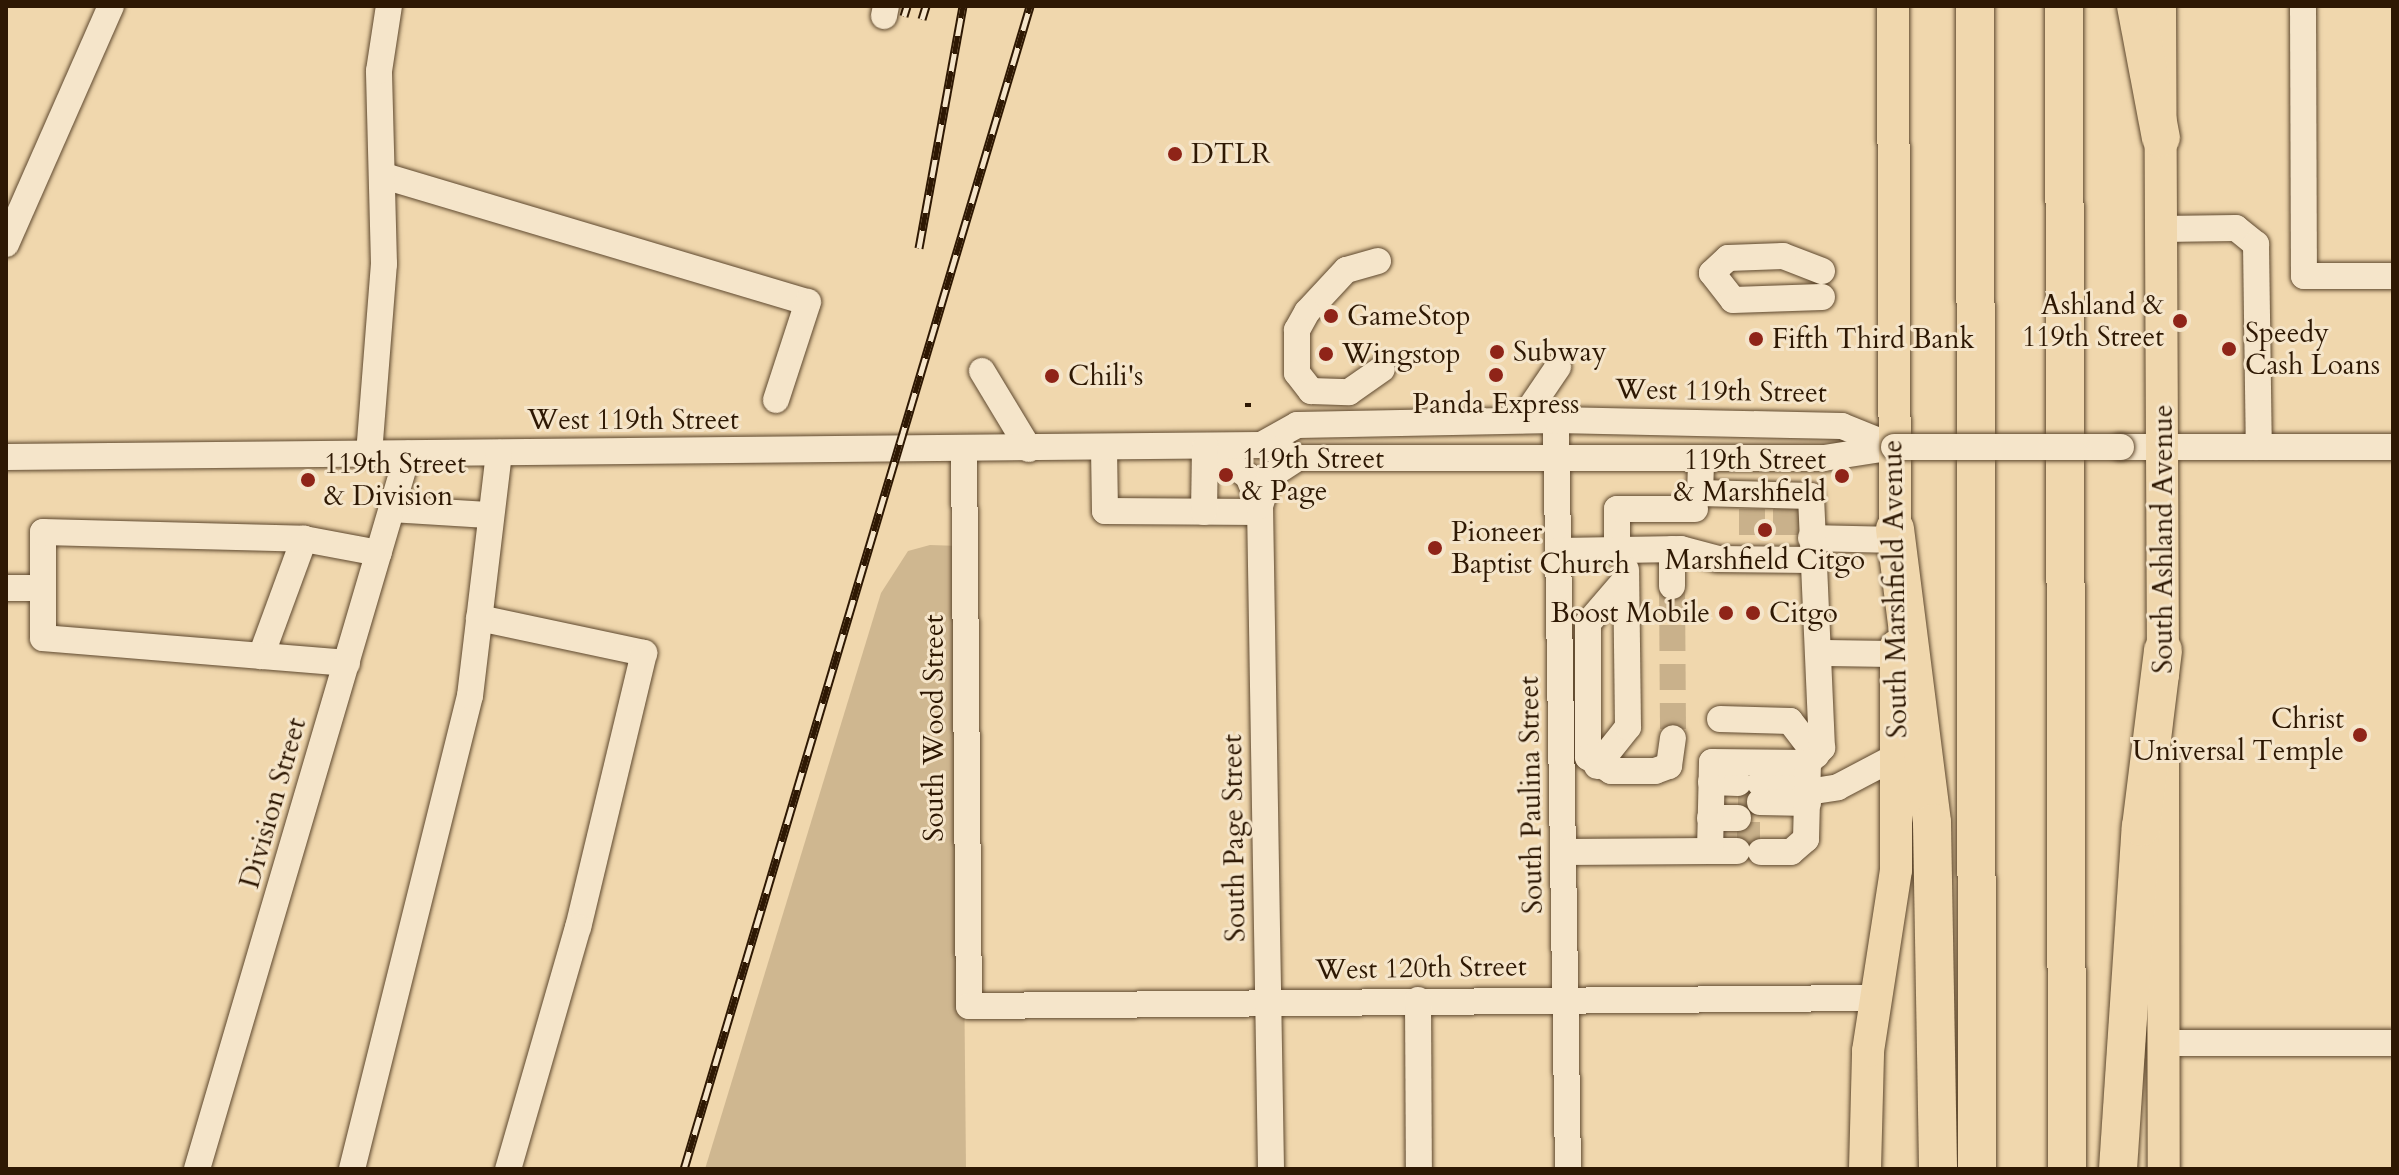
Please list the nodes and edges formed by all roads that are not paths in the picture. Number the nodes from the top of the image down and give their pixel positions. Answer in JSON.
{"nodes":[{"id":1,"x":111,"y":6,"type":"edge"},
{"id":2,"x":389,"y":6,"type":"edge"},
{"id":3,"x":1893,"y":6,"type":"edge"},
{"id":4,"x":1975,"y":6,"type":"edge"},
{"id":5,"x":2064,"y":6,"type":"edge"},
{"id":6,"x":2136,"y":6,"type":"edge"},
{"id":7,"x":2160,"y":6,"type":"edge"},
{"id":8,"x":2303,"y":6,"type":"edge"},
{"id":9,"x":2161,"y":138,"type":"junction"},
{"id":10,"x":384,"y":176,"type":"junction"},
{"id":11,"x":2161,"y":229,"type":"junction"},
{"id":12,"x":6,"y":244,"type":"edge"},
{"id":13,"x":1378,"y":261,"type":"dead end"},
{"id":14,"x":2393,"y":276,"type":"edge"},
{"id":15,"x":1822,"y":284,"type":"joint"},
{"id":16,"x":1558,"y":367,"type":"dead end"},
{"id":17,"x":1382,"y":369,"type":"dead end"},
{"id":18,"x":982,"y":371,"type":"dead end"},
{"id":19,"x":776,"y":400,"type":"dead end"},
{"id":20,"x":1522,"y":420,"type":"junction"},
{"id":21,"x":1556,"y":420,"type":"junction"},
{"id":22,"x":1261,"y":445,"type":"junction"},
{"id":23,"x":1205,"y":447,"type":"junction"},
{"id":24,"x":1894,"y":447,"type":"junction"},
{"id":25,"x":2163,"y":447,"type":"junction"},
{"id":26,"x":2259,"y":447,"type":"junction"},
{"id":27,"x":2393,"y":447,"type":"edge"},
{"id":28,"x":1104,"y":448,"type":"junction"},
{"id":29,"x":964,"y":449,"type":"junction"},
{"id":30,"x":1029,"y":449,"type":"junction"},
{"id":31,"x":408,"y":453,"type":"junction"},
{"id":32,"x":499,"y":453,"type":"junction"},
{"id":33,"x":369,"y":454,"type":"junction"},
{"id":34,"x":6,"y":457,"type":"edge"},
{"id":35,"x":1556,"y":457,"type":"junction"},
{"id":36,"x":1298,"y":458,"type":"junction"},
{"id":37,"x":1701,"y":458,"type":"junction"},
{"id":38,"x":1698,"y":501,"type":"junction"},
{"id":39,"x":392,"y":509,"type":"junction"},
{"id":40,"x":1260,"y":509,"type":"junction"},
{"id":41,"x":1204,"y":512,"type":"junction"},
{"id":42,"x":487,"y":515,"type":"junction"},
{"id":43,"x":1895,"y":534,"type":"junction"},
{"id":44,"x":304,"y":539,"type":"junction"},
{"id":45,"x":1677,"y":549,"type":"junction"},
{"id":46,"x":1621,"y":550,"type":"junction"},
{"id":47,"x":1558,"y":551,"type":"junction"},
{"id":48,"x":1798,"y":552,"type":"junction"},
{"id":49,"x":379,"y":553,"type":"junction"},
{"id":50,"x":1626,"y":579,"type":"junction"},
{"id":51,"x":1672,"y":586,"type":"tunnel mouth"},
{"id":52,"x":6,"y":588,"type":"edge"},
{"id":53,"x":43,"y":588,"type":"junction"},
{"id":54,"x":479,"y":618,"type":"junction"},
{"id":55,"x":2163,"y":650,"type":"junction"},
{"id":56,"x":1822,"y":653,"type":"junction"},
{"id":57,"x":1896,"y":654,"type":"junction"},
{"id":58,"x":261,"y":656,"type":"junction"},
{"id":59,"x":347,"y":663,"type":"junction"},
{"id":60,"x":1720,"y":719,"type":"dead end"},
{"id":61,"x":1673,"y":738,"type":"tunnel mouth"},
{"id":62,"x":1897,"y":756,"type":"junction"},
{"id":63,"x":1597,"y":766,"type":"junction"},
{"id":64,"x":1809,"y":793,"type":"junction"},
{"id":65,"x":1710,"y":817,"type":"junction"},
{"id":66,"x":1749,"y":818,"type":"junction"},
{"id":67,"x":1564,"y":852,"type":"junction"},
{"id":68,"x":1567,"y":998,"type":"junction"},
{"id":69,"x":1875,"y":998,"type":"junction"},
{"id":70,"x":1418,"y":1000,"type":"junction"},
{"id":71,"x":1270,"y":1002,"type":"junction"},
{"id":72,"x":969,"y":1006,"type":"joint"},
{"id":73,"x":2163,"y":1043,"type":"junction"},
{"id":74,"x":2393,"y":1043,"type":"edge"},
{"id":75,"x":197,"y":1169,"type":"edge"},
{"id":76,"x":352,"y":1169,"type":"edge"},
{"id":77,"x":508,"y":1169,"type":"edge"},
{"id":78,"x":1271,"y":1169,"type":"edge"},
{"id":79,"x":1419,"y":1169,"type":"edge"},
{"id":80,"x":1568,"y":1169,"type":"edge"},
{"id":81,"x":1865,"y":1169,"type":"edge"},
{"id":82,"x":1938,"y":1169,"type":"edge"},
{"id":83,"x":1977,"y":1169,"type":"edge"},
{"id":84,"x":2067,"y":1169,"type":"edge"},
{"id":85,"x":2118,"y":1169,"type":"edge"},
{"id":86,"x":2164,"y":1169,"type":"edge"}],
"edges":[{"from":1,"to":12,"type":"street"},
{"from":2,"to":10,"type":"street"},
{"from":3,"to":24,"type":"main road","name":"South Marshfield Avenue"},
{"from":4,"to":83,"type":"highway"},
{"from":5,"to":84,"type":"highway"},
{"from":6,"to":9,"type":"highway"},
{"from":7,"to":9,"type":"main road","name":"South Ashland Avenue"},
{"from":8,"to":14,"type":"street"},
{"from":9,"to":11,"type":"main road","name":"South Ashland Avenue"},
{"from":10,"to":19,"type":"street"},
{"from":10,"to":33,"type":"street"},
{"from":11,"to":25,"type":"main road","name":"South Ashland Avenue"},
{"from":11,"to":26,"type":"street"},
{"from":13,"to":17,"type":"street"},
{"from":15,"to":15,"type":"street"},
{"from":16,"to":20,"type":"street"},
{"from":18,"to":30,"type":"street"},
{"from":20,"to":21,"type":"street","name":"West 119th Street"},
{"from":20,"to":22,"type":"street","name":"West 119th Street"},
{"from":21,"to":24,"type":"street","name":"West 119th Street"},
{"from":21,"to":35,"type":"street","name":"South Paulina Street"},
{"from":22,"to":23,"type":"street","name":"West 119th Street"},
{"from":22,"to":36,"type":"street","name":"West 119th Street"},
{"from":23,"to":28,"type":"street","name":"West 119th Street"},
{"from":23,"to":40,"type":"street","name":"South Page Street"},
{"from":23,"to":41,"type":"street"},
{"from":24,"to":25,"type":"street","name":"West 119th Street","bridge":true},
{"from":24,"to":37,"type":"street","name":"West 119th Street"},
{"from":24,"to":43,"type":"main road","name":"South Marshfield Avenue"},
{"from":25,"to":26,"type":"street","name":"West 119th Street"},
{"from":25,"to":55,"type":"main road","name":"South Ashland Avenue"},
{"from":26,"to":27,"type":"street","name":"West 119th Street"},
{"from":28,"to":30,"type":"street","name":"West 119th Street"},
{"from":28,"to":41,"type":"street"},
{"from":29,"to":30,"type":"street","name":"West 119th Street"},
{"from":29,"to":32,"type":"street","name":"West 119th Street"},
{"from":29,"to":72,"type":"street","name":"South Wood Street"},
{"from":31,"to":32,"type":"street","name":"West 119th Street"},
{"from":31,"to":33,"type":"street","name":"West 119th Street"},
{"from":31,"to":39,"type":"street","name":"Division Street"},
{"from":32,"to":42,"type":"street"},
{"from":33,"to":34,"type":"street","name":"West 119th Street"},
{"from":35,"to":36,"type":"street","name":"West 119th Street"},
{"from":35,"to":37,"type":"street","name":"West 119th Street"},
{"from":35,"to":47,"type":"street","name":"South Paulina Street"},
{"from":36,"to":40,"type":"street","name":"South Page Street"},
{"from":37,"to":38,"type":"street"},
{"from":38,"to":45,"type":"street"},
{"from":38,"to":46,"type":"street"},
{"from":38,"to":48,"type":"street"},
{"from":39,"to":42,"type":"street"},
{"from":39,"to":49,"type":"street","name":"Division Street"},
{"from":40,"to":41,"type":"street"},
{"from":40,"to":71,"type":"street","name":"South Page Street"},
{"from":42,"to":54,"type":"street"},
{"from":43,"to":48,"type":"street"},
{"from":43,"to":57,"type":"main road","name":"South Marshfield Avenue"},
{"from":43,"to":82,"type":"highway"},
{"from":44,"to":49,"type":"street"},
{"from":44,"to":53,"type":"street"},
{"from":44,"to":58,"type":"street"},
{"from":45,"to":46,"type":"street"},
{"from":45,"to":48,"type":"street"},
{"from":45,"to":51,"type":"street"},
{"from":46,"to":47,"type":"street"},
{"from":46,"to":50,"type":"street"},
{"from":47,"to":67,"type":"street","name":"South Paulina Street"},
{"from":48,"to":56,"type":"street"},
{"from":49,"to":59,"type":"street","name":"Division Street"},
{"from":50,"to":63,"type":"street"},
{"from":50,"to":63,"type":"street"},
{"from":52,"to":53,"type":"street"},
{"from":53,"to":58,"type":"street"},
{"from":54,"to":76,"type":"street"},
{"from":54,"to":77,"type":"street"},
{"from":55,"to":73,"type":"main road","name":"South Ashland Avenue"},
{"from":55,"to":85,"type":"highway"},
{"from":56,"to":57,"type":"street"},
{"from":56,"to":64,"type":"street"},
{"from":57,"to":62,"type":"main road","name":"South Marshfield Avenue"},
{"from":58,"to":59,"type":"street"},
{"from":59,"to":75,"type":"street","name":"Division Street"},
{"from":60,"to":64,"type":"street"},
{"from":61,"to":63,"type":"street"},
{"from":62,"to":64,"type":"street"},
{"from":62,"to":69,"type":"main road","name":"South Marshfield Avenue"},
{"from":64,"to":65,"type":"street"},
{"from":64,"to":66,"type":"street"},
{"from":64,"to":66,"type":"street"},
{"from":65,"to":66,"type":"street"},
{"from":65,"to":66,"type":"street"},
{"from":65,"to":67,"type":"street"},
{"from":67,"to":68,"type":"street","name":"South Paulina Street"},
{"from":68,"to":69,"type":"street","name":"West 120th Street"},
{"from":68,"to":70,"type":"street","name":"West 120th Street"},
{"from":68,"to":80,"type":"street","name":"South Paulina Street"},
{"from":69,"to":81,"type":"main road","name":"South Marshfield Avenue"},
{"from":70,"to":71,"type":"street","name":"West 120th Street"},
{"from":70,"to":79,"type":"street"},
{"from":71,"to":72,"type":"street","name":"West 120th Street"},
{"from":71,"to":78,"type":"street","name":"South Page Street"},
{"from":73,"to":74,"type":"street"},
{"from":73,"to":86,"type":"main road","name":"South Ashland Avenue"}]}
